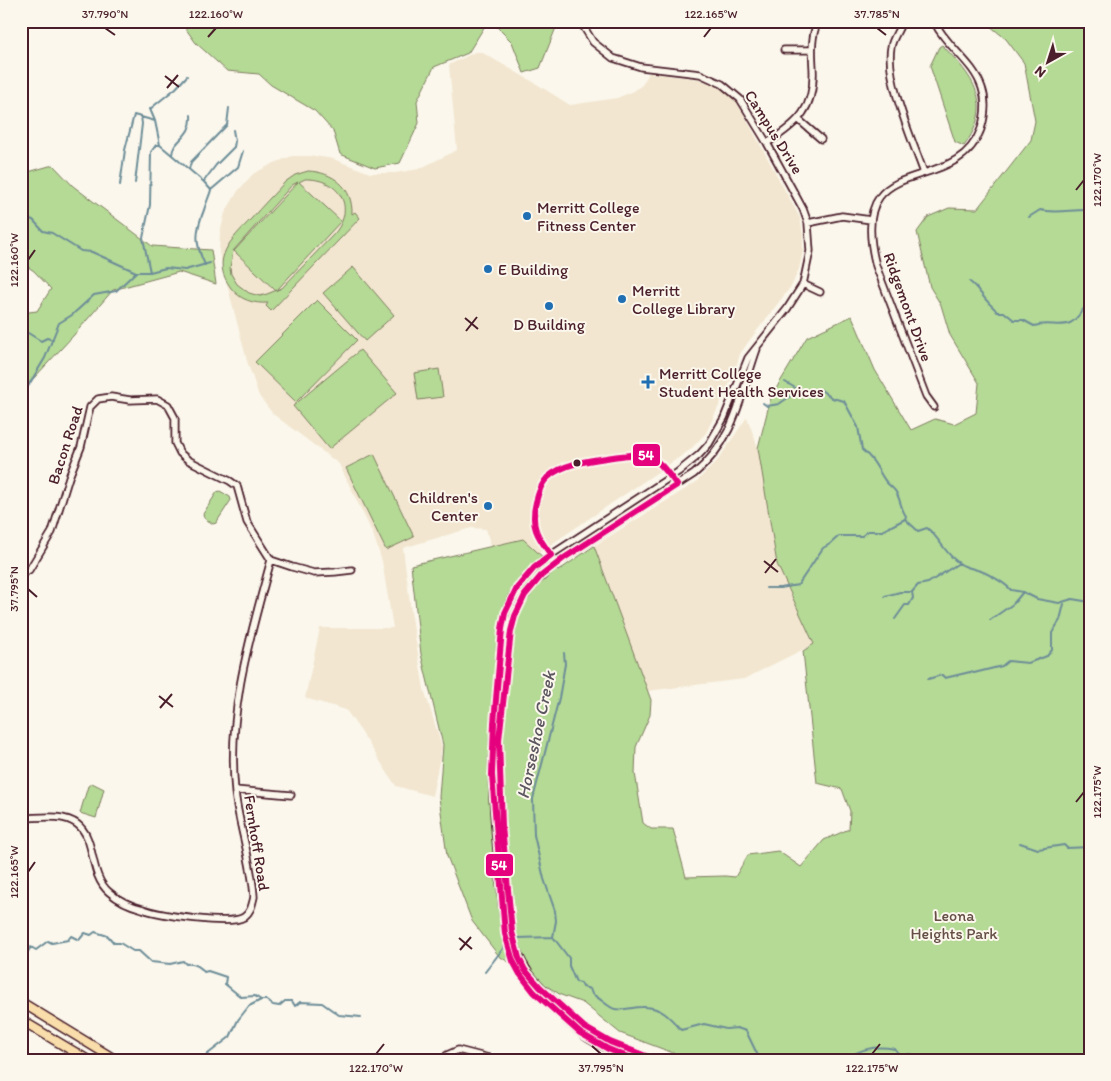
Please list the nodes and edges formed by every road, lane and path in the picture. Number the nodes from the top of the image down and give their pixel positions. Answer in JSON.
{"nodes":[{"id":1,"x":580,"y":21,"type":"edge"},
{"id":2,"x":818,"y":21,"type":"edge"},
{"id":3,"x":934,"y":21,"type":"edge"},
{"id":4,"x":900,"y":26,"type":"dead end"},
{"id":5,"x":784,"y":50,"type":"dead end"},
{"id":6,"x":812,"y":50,"type":"junction"},
{"id":7,"x":799,"y":120,"type":"junction"},
{"id":8,"x":820,"y":139,"type":"dead end"},
{"id":9,"x":767,"y":143,"type":"junction"},
{"id":10,"x":924,"y":173,"type":"junction"},
{"id":11,"x":871,"y":220,"type":"junction"},
{"id":12,"x":808,"y":223,"type":"junction"},
{"id":13,"x":802,"y":284,"type":"junction"},
{"id":14,"x":820,"y":292,"type":"dead end"},
{"id":15,"x":759,"y":345,"type":"junction"},
{"id":16,"x":934,"y":407,"type":"dead end"},
{"id":17,"x":271,"y":560,"type":"junction"},
{"id":18,"x":352,"y":570,"type":"dead end"},
{"id":19,"x":21,"y":575,"type":"edge"},
{"id":20,"x":235,"y":790,"type":"junction"},
{"id":21,"x":291,"y":795,"type":"dead end"},
{"id":22,"x":21,"y":818,"type":"edge"},
{"id":23,"x":506,"y":906,"type":"junction"},
{"id":24,"x":21,"y":1002,"type":"edge"},
{"id":25,"x":21,"y":1020,"type":"edge"},
{"id":26,"x":88,"y":1060,"type":"edge"},
{"id":27,"x":116,"y":1060,"type":"edge"},
{"id":28,"x":443,"y":1060,"type":"edge"},
{"id":29,"x":497,"y":1060,"type":"edge"},
{"id":30,"x":636,"y":1060,"type":"edge"},
{"id":31,"x":657,"y":1060,"type":"edge"}],
"edges":[{"from":1,"to":9,"type":"street","name":"Campus Drive"},
{"from":2,"to":6,"type":"street"},
{"from":3,"to":10,"type":"street","name":"Ridgemont Drive"},
{"from":4,"to":10,"type":"street"},
{"from":5,"to":6,"type":"street"},
{"from":6,"to":7,"type":"street"},
{"from":7,"to":8,"type":"street"},
{"from":7,"to":9,"type":"street"},
{"from":9,"to":12,"type":"street","name":"Campus Drive"},
{"from":10,"to":11,"type":"street","name":"Ridgemont Drive"},
{"from":11,"to":12,"type":"street"},
{"from":11,"to":16,"type":"street","name":"Ridgemont Drive"},
{"from":12,"to":13,"type":"street","name":"Campus Drive"},
{"from":13,"to":14,"type":"street"},
{"from":13,"to":15,"type":"street","name":"Campus Drive"},
{"from":15,"to":23,"type":"street","name":"Campus Drive"},
{"from":15,"to":23,"type":"street","name":"Campus Drive"},
{"from":17,"to":18,"type":"street"},
{"from":17,"to":19,"type":"street","name":"Bacon Road"},
{"from":17,"to":20,"type":"street","name":"Fernhoff Road"},
{"from":20,"to":21,"type":"street"},
{"from":20,"to":22,"type":"street","name":"Fernhoff Road"},
{"from":23,"to":30,"type":"street","name":"Campus Drive"},
{"from":23,"to":31,"type":"street","name":"Campus Drive"},
{"from":24,"to":27,"type":"main road"},
{"from":25,"to":26,"type":"main road"},
{"from":28,"to":29,"type":"street"}]}
